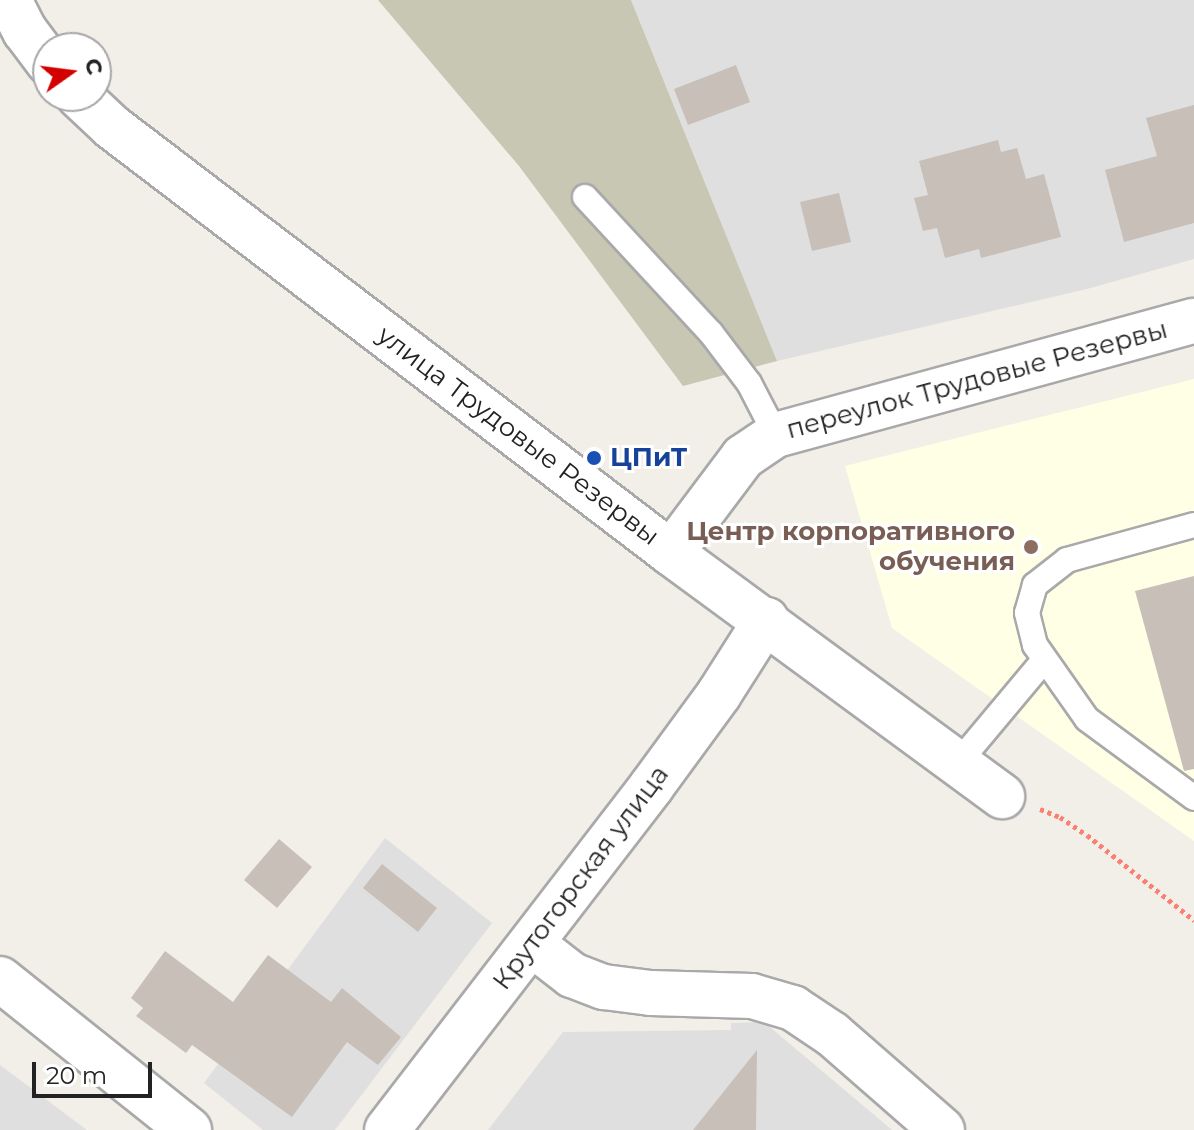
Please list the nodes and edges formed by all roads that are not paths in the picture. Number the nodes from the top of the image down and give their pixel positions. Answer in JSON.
{"nodes":[{"id":1,"x":9,"y":0,"type":"edge"},
{"id":2,"x":32,"y":40,"type":"edge"},
{"id":3,"x":96,"y":112,"type":"edge"},
{"id":4,"x":585,"y":197,"type":"dead end"},
{"id":5,"x":1194,"y":321,"type":"edge"},
{"id":6,"x":776,"y":435,"type":"junction"},
{"id":7,"x":1194,"y":525,"type":"edge"},
{"id":8,"x":671,"y":553,"type":"junction"},
{"id":9,"x":766,"y":620,"type":"junction"},
{"id":10,"x":1044,"y":660,"type":"junction"},
{"id":11,"x":958,"y":763,"type":"junction"},
{"id":12,"x":1002,"y":796,"type":"road end"},
{"id":13,"x":1194,"y":798,"type":"edge"},
{"id":14,"x":532,"y":944,"type":"junction"},
{"id":15,"x":0,"y":979,"type":"edge"},
{"id":16,"x":189,"y":1130,"type":"edge"},
{"id":17,"x":387,"y":1130,"type":"edge"},
{"id":18,"x":942,"y":1130,"type":"edge"}],
"edges":[{"from":1,"to":2,"type":"street"},
{"from":3,"to":8,"type":"street","name":"улица Трудовые Резервы"},
{"from":4,"to":6,"type":"lane"},
{"from":5,"to":6,"type":"street","name":"переулок Трудовые Резервы"},
{"from":6,"to":8,"type":"street","name":"переулок Трудовые Резервы"},
{"from":7,"to":10,"type":"lane"},
{"from":8,"to":9,"type":"street","name":"улица Трудовые Резервы"},
{"from":9,"to":11,"type":"street","name":"улица Трудовые Резервы"},
{"from":9,"to":14,"type":"street","name":"Крутогорская улица"},
{"from":10,"to":11,"type":"lane"},
{"from":10,"to":13,"type":"lane"},
{"from":11,"to":12,"type":"street","name":"улица Трудовые Резервы"},
{"from":14,"to":17,"type":"street","name":"Крутогорская улица"},
{"from":14,"to":18,"type":"street"},
{"from":15,"to":16,"type":"street"}]}
